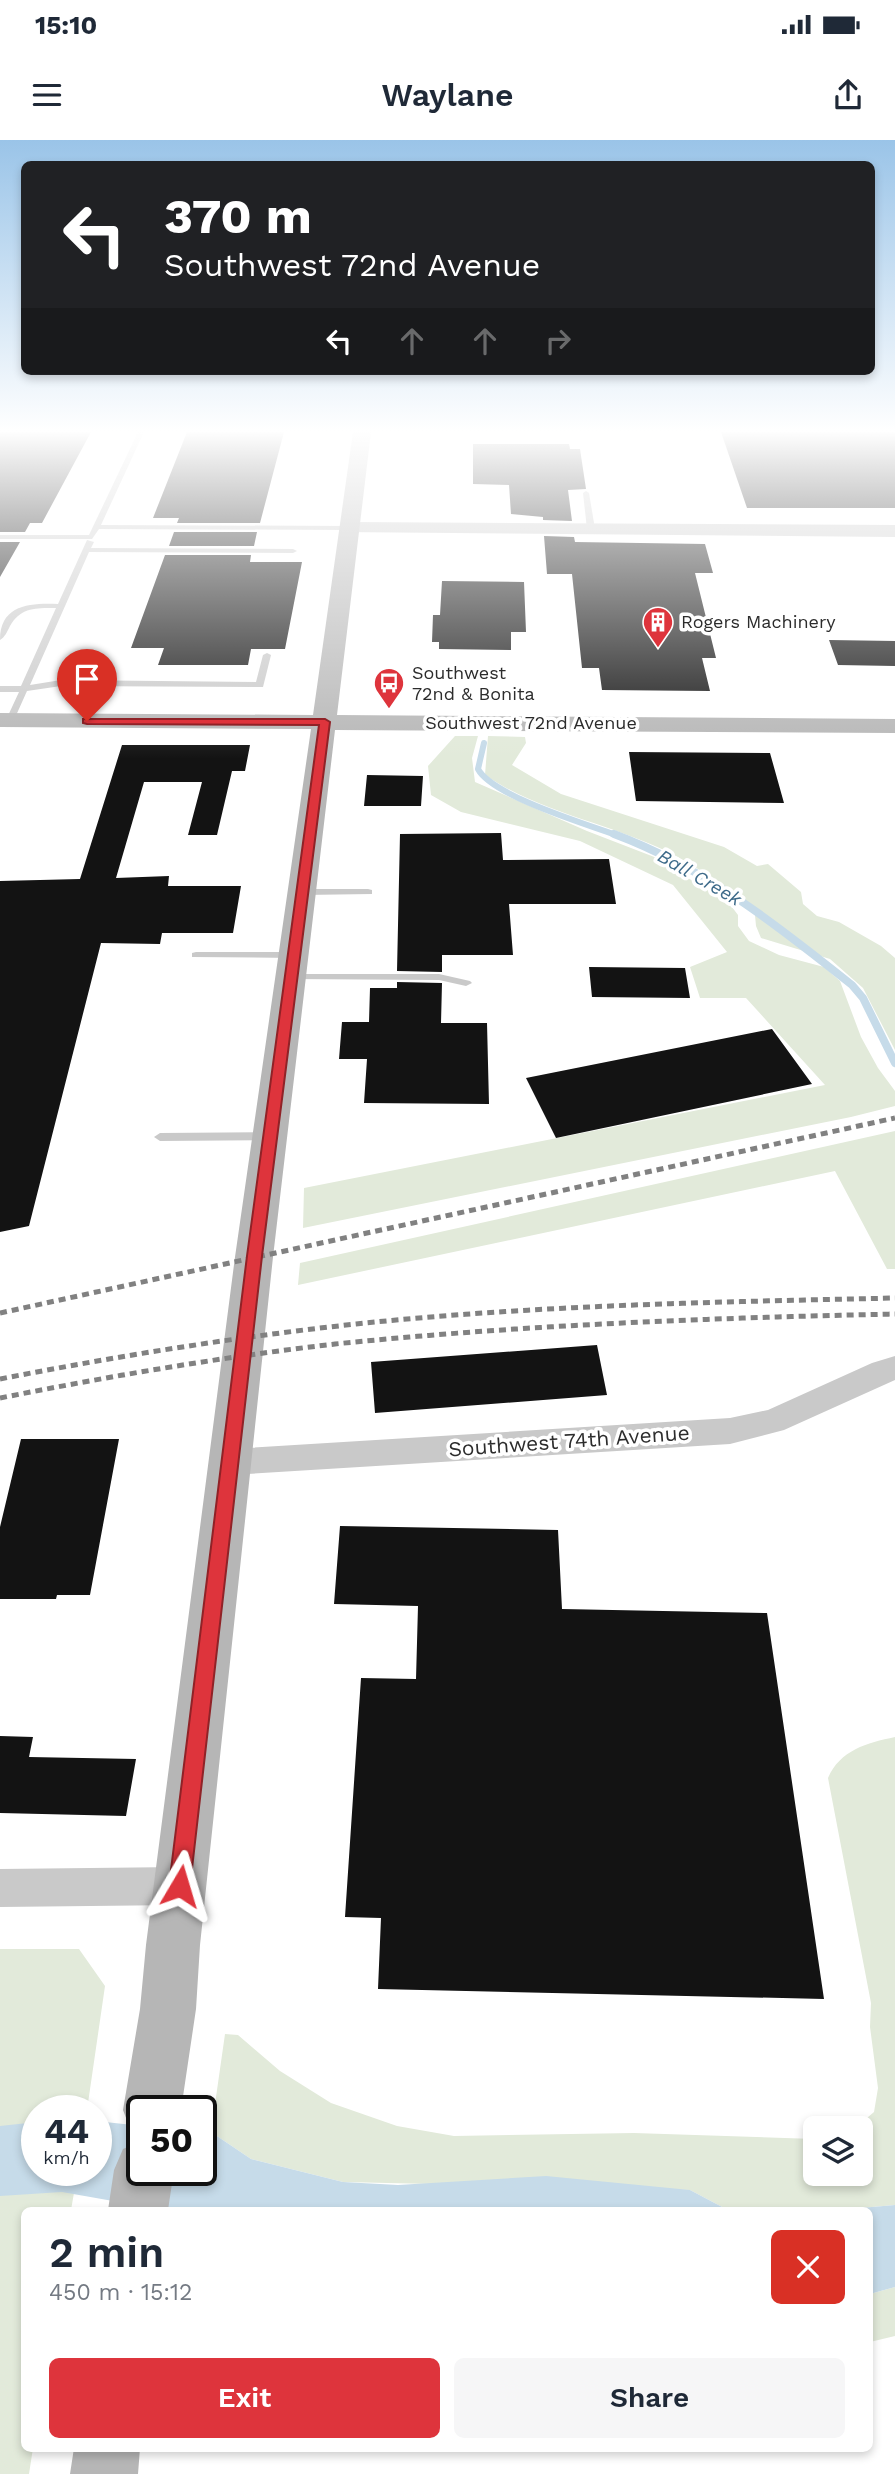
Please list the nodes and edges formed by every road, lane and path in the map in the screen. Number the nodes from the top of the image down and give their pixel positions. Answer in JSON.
{"nodes":[{"id":1,"x":90,"y":541,"type":"edge"},
{"id":2,"x":346,"y":541,"type":"edge"},
{"id":3,"x":86,"y":550,"type":"junction"},
{"id":4,"x":293,"y":551,"type":"dead end"},
{"id":5,"x":60,"y":606,"type":"junction"},
{"id":6,"x":0,"y":638,"type":"edge"},
{"id":7,"x":267,"y":655,"type":"dead end"},
{"id":8,"x":0,"y":689,"type":"edge"},
{"id":9,"x":22,"y":689,"type":"junction"},
{"id":10,"x":5,"y":720,"type":"edge"},
{"id":11,"x":325,"y":722,"type":"junction"},
{"id":12,"x":895,"y":726,"type":"edge"},
{"id":13,"x":303,"y":892,"type":"junction"},
{"id":14,"x":368,"y":892,"type":"dead end"},
{"id":15,"x":196,"y":956,"type":"dead end"},
{"id":16,"x":294,"y":966,"type":"junction"},
{"id":17,"x":466,"y":983,"type":"dead end"},
{"id":18,"x":271,"y":1136,"type":"junction"},
{"id":19,"x":160,"y":1137,"type":"dead end"},
{"id":20,"x":895,"y":1368,"type":"edge"},
{"id":21,"x":231,"y":1462,"type":"junction"},
{"id":22,"x":180,"y":1886,"type":"junction"},
{"id":23,"x":0,"y":1888,"type":"edge"},
{"id":24,"x":154,"y":2095,"type":"edge"},
{"id":25,"x":142,"y":2186,"type":"edge"},
{"id":26,"x":138,"y":2207,"type":"edge"},
{"id":27,"x":107,"y":2452,"type":"edge"},
{"id":28,"x":104,"y":2474,"type":"edge"}],
"edges":[{"from":1,"to":3,"type":"lane"},
{"from":2,"to":11,"type":"main road"},
{"from":3,"to":4,"type":"lane"},
{"from":3,"to":5,"type":"lane"},
{"from":5,"to":6,"type":"lane"},
{"from":5,"to":9,"type":"lane"},
{"from":7,"to":9,"type":"lane"},
{"from":8,"to":9,"type":"lane"},
{"from":9,"to":10,"type":"lane"},
{"from":10,"to":11,"type":"main road","name":"Southwest 72nd Avenue"},
{"from":11,"to":12,"type":"main road","name":"Southwest 72nd Avenue"},
{"from":11,"to":13,"type":"main road"},
{"from":13,"to":14,"type":"lane"},
{"from":13,"to":16,"type":"main road"},
{"from":15,"to":16,"type":"lane"},
{"from":16,"to":17,"type":"lane"},
{"from":16,"to":18,"type":"main road"},
{"from":18,"to":19,"type":"lane"},
{"from":18,"to":21,"type":"main road"},
{"from":20,"to":21,"type":"street","name":"Southwest 74th Avenue"},
{"from":21,"to":22,"type":"main road"},
{"from":22,"to":23,"type":"street"},
{"from":22,"to":24,"type":"main road"},
{"from":25,"to":26,"type":"main road"},
{"from":27,"to":28,"type":"main road"}]}
